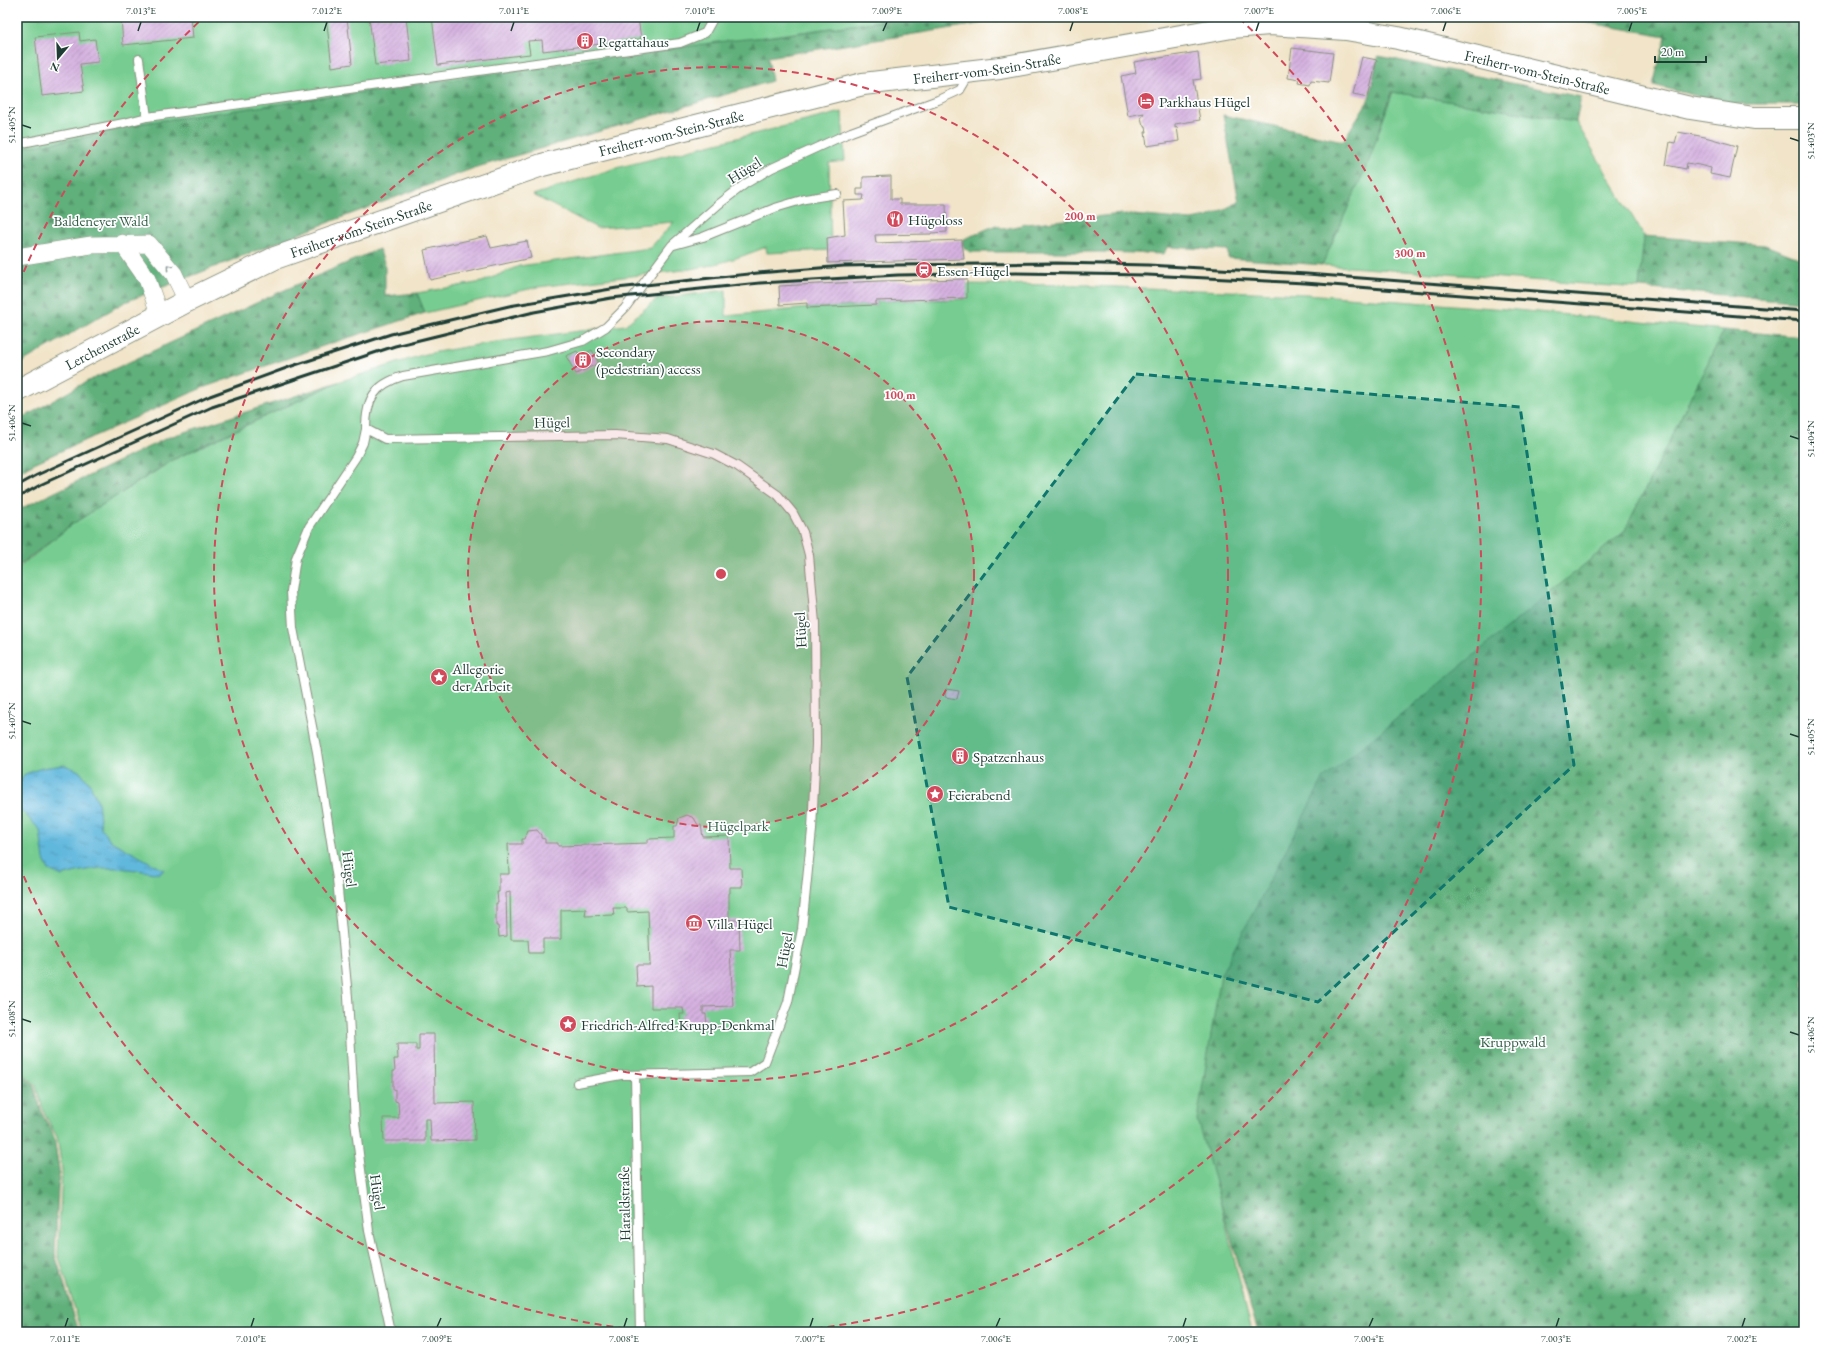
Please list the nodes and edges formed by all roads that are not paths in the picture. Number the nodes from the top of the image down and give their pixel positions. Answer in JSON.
{"nodes":[{"id":1,"x":714,"y":17,"type":"edge"},
{"id":2,"x":1270,"y":20,"type":"edge"},
{"id":3,"x":139,"y":58,"type":"dead end"},
{"id":4,"x":972,"y":71,"type":"junction"},
{"id":5,"x":148,"y":117,"type":"junction"},
{"id":6,"x":1804,"y":118,"type":"edge"},
{"id":7,"x":17,"y":144,"type":"edge"},
{"id":8,"x":837,"y":194,"type":"dead end"},
{"id":9,"x":122,"y":243,"type":"junction"},
{"id":10,"x":672,"y":246,"type":"junction"},
{"id":11,"x":17,"y":257,"type":"edge"},
{"id":12,"x":187,"y":301,"type":"junction"},
{"id":13,"x":160,"y":316,"type":"junction"},
{"id":14,"x":17,"y":391,"type":"edge"},
{"id":15,"x":366,"y":429,"type":"junction"},
{"id":16,"x":635,"y":1075,"type":"junction"},
{"id":17,"x":576,"y":1083,"type":"dead end"},
{"id":18,"x":391,"y":1332,"type":"edge"},
{"id":19,"x":640,"y":1332,"type":"edge"}],
"edges":[{"from":1,"to":5,"type":"lane"},
{"from":2,"to":4,"type":"main road","name":"Freiherr-vom-Stein-Straße"},
{"from":2,"to":6,"type":"main road","name":"Freiherr-vom-Stein-Straße"},
{"from":3,"to":5,"type":"lane"},
{"from":4,"to":10,"type":"lane","name":"Hügel"},
{"from":4,"to":12,"type":"main road","name":"Freiherr-vom-Stein-Straße"},
{"from":5,"to":7,"type":"lane"},
{"from":8,"to":10,"type":"lane"},
{"from":9,"to":11,"type":"street"},
{"from":12,"to":9,"type":"street","one_way":true},
{"from":9,"to":13,"type":"street"},
{"from":10,"to":15,"type":"lane","name":"Hügel"},
{"from":12,"to":13,"type":"main road","name":"Lerchenstraße"},
{"from":13,"to":14,"type":"main road","name":"Lerchenstraße"},
{"from":15,"to":16,"type":"lane","name":"Hügel"},
{"from":15,"to":18,"type":"lane","name":"Hügel"},
{"from":16,"to":17,"type":"lane","name":"Hügel"},
{"from":16,"to":19,"type":"lane","name":"Haraldstraße"}]}
